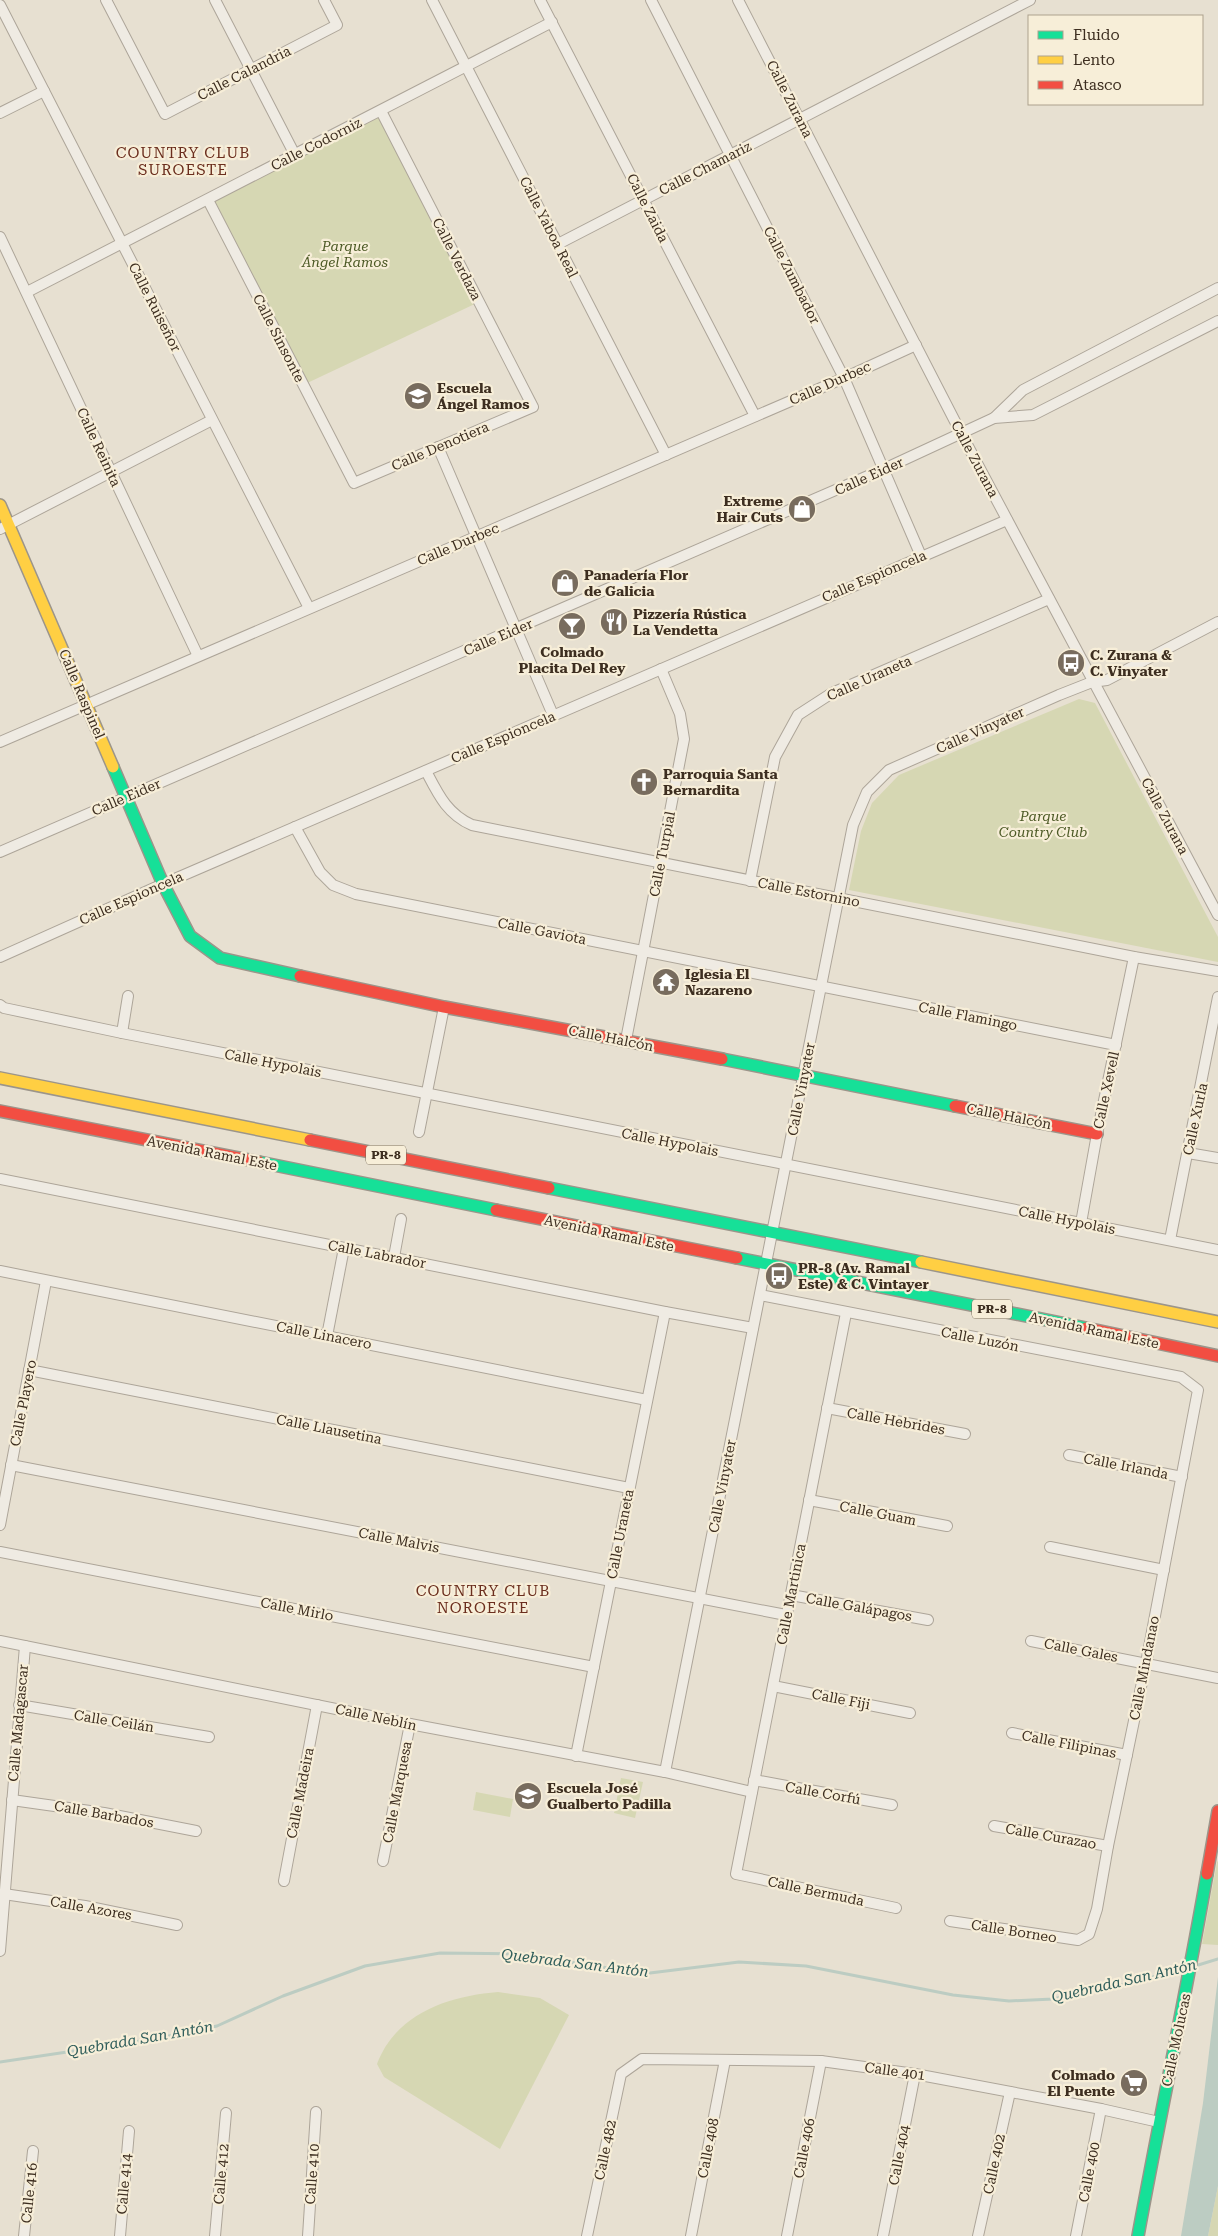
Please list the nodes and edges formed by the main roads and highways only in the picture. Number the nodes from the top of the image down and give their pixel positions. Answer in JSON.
{"nodes":[{"id":1,"x":0,"y":505,"type":"edge"},
{"id":2,"x":4,"y":527,"type":"edge"},
{"id":3,"x":163,"y":884,"type":"joint"},
{"id":4,"x":0,"y":1078,"type":"edge"},
{"id":5,"x":0,"y":1111,"type":"edge"},
{"id":6,"x":1097,"y":1134,"type":"road end"},
{"id":7,"x":1218,"y":1322,"type":"edge"},
{"id":8,"x":1218,"y":1356,"type":"edge"},
{"id":9,"x":1218,"y":1811,"type":"edge"},
{"id":10,"x":1214,"y":1852,"type":"edge"},
{"id":11,"x":1138,"y":2236,"type":"edge"}],
"edges":[{"from":1,"to":2,"type":"main road","name":"Calle Raspinel"},
{"from":2,"to":3,"type":"main road","name":"Calle Raspinel"},
{"from":3,"to":6,"type":"main road","name":"Calle Halcón"},
{"from":4,"to":7,"type":"main road","number":"PR-8"},
{"from":5,"to":8,"type":"main road","name":"Avenida Ramal Este","number":"PR-8"},
{"from":9,"to":10,"type":"main road","name":"Calle Molucas"},
{"from":10,"to":11,"type":"main road","name":"Calle Molucas"}]}
